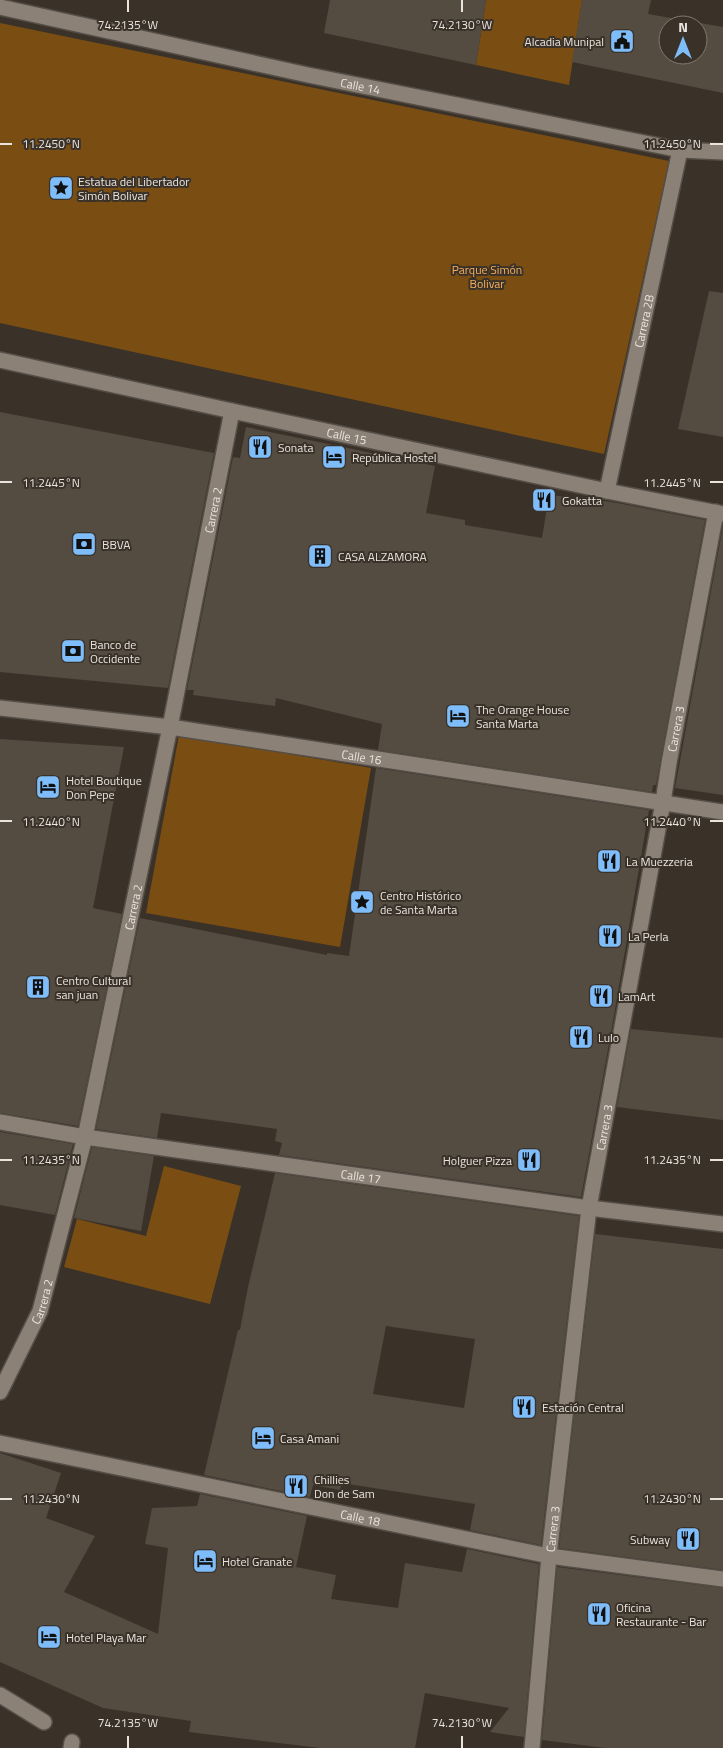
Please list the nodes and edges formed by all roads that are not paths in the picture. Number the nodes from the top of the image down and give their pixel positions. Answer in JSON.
{"nodes":[{"id":1,"x":0,"y":7,"type":"edge"},
{"id":2,"x":680,"y":150,"type":"junction"},
{"id":3,"x":723,"y":152,"type":"edge"},
{"id":4,"x":0,"y":360,"type":"edge"},
{"id":5,"x":232,"y":411,"type":"junction"},
{"id":6,"x":607,"y":491,"type":"junction"},
{"id":7,"x":719,"y":513,"type":"edge"},
{"id":8,"x":0,"y":708,"type":"edge"},
{"id":9,"x":170,"y":727,"type":"junction"},
{"id":10,"x":664,"y":802,"type":"junction"},
{"id":11,"x":723,"y":812,"type":"edge"},
{"id":12,"x":0,"y":1122,"type":"edge"},
{"id":13,"x":85,"y":1137,"type":"junction"},
{"id":14,"x":589,"y":1208,"type":"junction"},
{"id":15,"x":723,"y":1224,"type":"edge"},
{"id":16,"x":0,"y":1392,"type":"edge"},
{"id":17,"x":0,"y":1443,"type":"edge"},
{"id":18,"x":549,"y":1556,"type":"junction"},
{"id":19,"x":723,"y":1579,"type":"edge"},
{"id":20,"x":0,"y":1695,"type":"edge"},
{"id":21,"x":44,"y":1722,"type":"dead end"},
{"id":22,"x":532,"y":1748,"type":"edge"}],
"edges":[{"from":1,"to":2,"type":"street","name":"Calle 14"},
{"from":2,"to":3,"type":"street","name":"Calle 14"},
{"from":2,"to":6,"type":"street","name":"Carrera 2B"},
{"from":4,"to":5,"type":"street","name":"Calle 15"},
{"from":5,"to":6,"type":"street","name":"Calle 15"},
{"from":5,"to":9,"type":"street","name":"Carrera 2"},
{"from":6,"to":7,"type":"street","name":"Calle 15"},
{"from":7,"to":10,"type":"street","name":"Carrera 3"},
{"from":8,"to":9,"type":"street","name":"Calle 16"},
{"from":9,"to":10,"type":"street","name":"Calle 16"},
{"from":9,"to":13,"type":"street","name":"Carrera 2"},
{"from":10,"to":11,"type":"street","name":"Calle 16"},
{"from":10,"to":14,"type":"street","name":"Carrera 3"},
{"from":12,"to":13,"type":"street","name":"Calle 17"},
{"from":13,"to":14,"type":"street","name":"Calle 17"},
{"from":13,"to":16,"type":"street","name":"Carrera 2"},
{"from":14,"to":15,"type":"street","name":"Calle 17"},
{"from":14,"to":18,"type":"street","name":"Carrera 3"},
{"from":17,"to":18,"type":"street","name":"Calle 18"},
{"from":18,"to":19,"type":"street","name":"Calle 18"},
{"from":18,"to":22,"type":"street","name":"Carrera 3"},
{"from":20,"to":21,"type":"street"}]}
